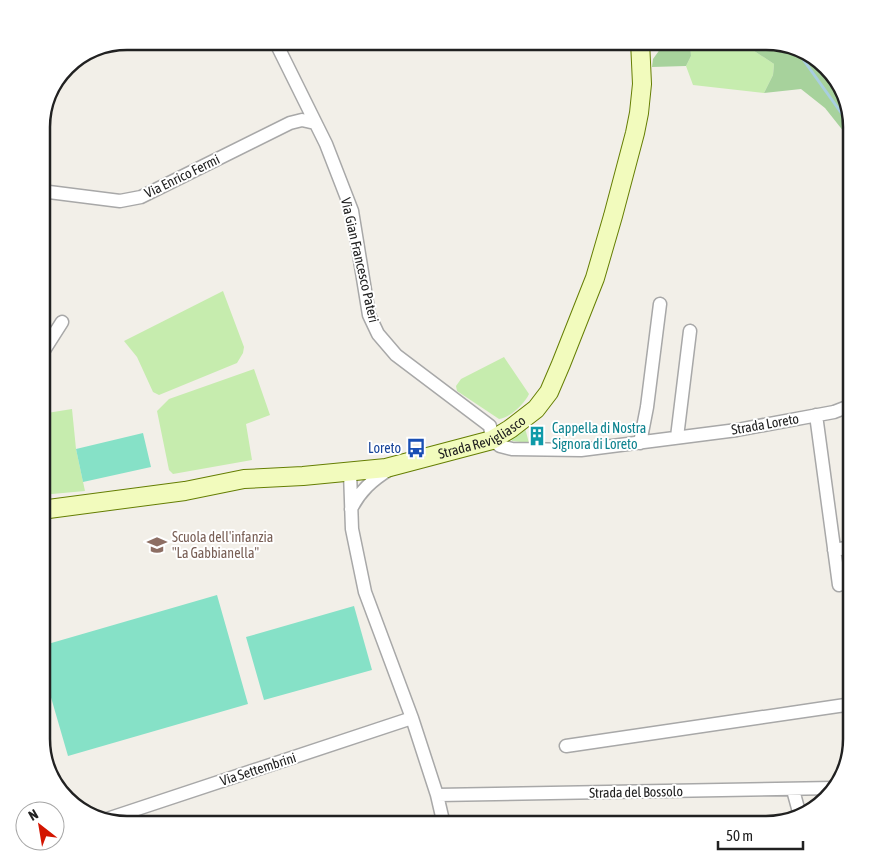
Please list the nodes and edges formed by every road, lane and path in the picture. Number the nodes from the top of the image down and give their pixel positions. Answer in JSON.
{"nodes":[{"id":1,"x":279,"y":50,"type":"edge"},
{"id":2,"x":640,"y":50,"type":"edge"},
{"id":3,"x":315,"y":123,"type":"junction"},
{"id":4,"x":50,"y":192,"type":"edge"},
{"id":5,"x":660,"y":304,"type":"dead end"},
{"id":6,"x":62,"y":322,"type":"dead end"},
{"id":7,"x":690,"y":331,"type":"dead end"},
{"id":8,"x":50,"y":341,"type":"edge"},
{"id":9,"x":843,"y":408,"type":"edge"},
{"id":10,"x":816,"y":415,"type":"junction"},
{"id":11,"x":676,"y":437,"type":"junction"},
{"id":12,"x":492,"y":440,"type":"junction"},
{"id":13,"x":640,"y":443,"type":"junction"},
{"id":14,"x":396,"y":465,"type":"junction"},
{"id":15,"x":350,"y":472,"type":"junction"},
{"id":16,"x":50,"y":509,"type":"edge"},
{"id":17,"x":351,"y":509,"type":"junction"},
{"id":18,"x":843,"y":548,"type":"edge"},
{"id":19,"x":834,"y":550,"type":"junction"},
{"id":20,"x":839,"y":585,"type":"dead end"},
{"id":21,"x":843,"y":705,"type":"edge"},
{"id":22,"x":412,"y":718,"type":"junction"},
{"id":23,"x":566,"y":746,"type":"dead end"},
{"id":24,"x":825,"y":788,"type":"edge"},
{"id":25,"x":793,"y":790,"type":"junction"},
{"id":26,"x":437,"y":795,"type":"junction"},
{"id":27,"x":799,"y":808,"type":"edge"},
{"id":28,"x":119,"y":815,"type":"edge"},
{"id":29,"x":442,"y":816,"type":"edge"}],
"edges":[{"from":1,"to":3,"type":"street","name":"Via Gian Francesco Pateri"},
{"from":2,"to":12,"type":"street","name":"Strada Revigliasco"},
{"from":3,"to":4,"type":"street","name":"Via Enrico Fermi"},
{"from":3,"to":12,"type":"street","name":"Via Gian Francesco Pateri"},
{"from":5,"to":13,"type":"street"},
{"from":6,"to":8,"type":"street"},
{"from":7,"to":11,"type":"street"},
{"from":9,"to":10,"type":"street","name":"Strada Loreto"},
{"from":10,"to":11,"type":"street","name":"Strada Loreto"},
{"from":10,"to":19,"type":"street"},
{"from":11,"to":13,"type":"street","name":"Strada Loreto"},
{"from":12,"to":13,"type":"street","name":"Strada Loreto"},
{"from":12,"to":14,"type":"street","name":"Strada Revigliasco"},
{"from":14,"to":15,"type":"street","name":"Strada Revigliasco"},
{"from":14,"to":17,"type":"street"},
{"from":15,"to":16,"type":"street","name":"Strada Revigliasco"},
{"from":15,"to":17,"type":"street"},
{"from":17,"to":22,"type":"street"},
{"from":18,"to":19,"type":"street"},
{"from":19,"to":20,"type":"street"},
{"from":21,"to":23,"type":"street"},
{"from":22,"to":26,"type":"street"},
{"from":22,"to":28,"type":"street","name":"Via Settembrini"},
{"from":24,"to":25,"type":"street","name":"Strada del Bossolo"},
{"from":25,"to":26,"type":"street","name":"Strada del Bossolo"},
{"from":25,"to":27,"type":"street"},
{"from":26,"to":29,"type":"street"}]}
